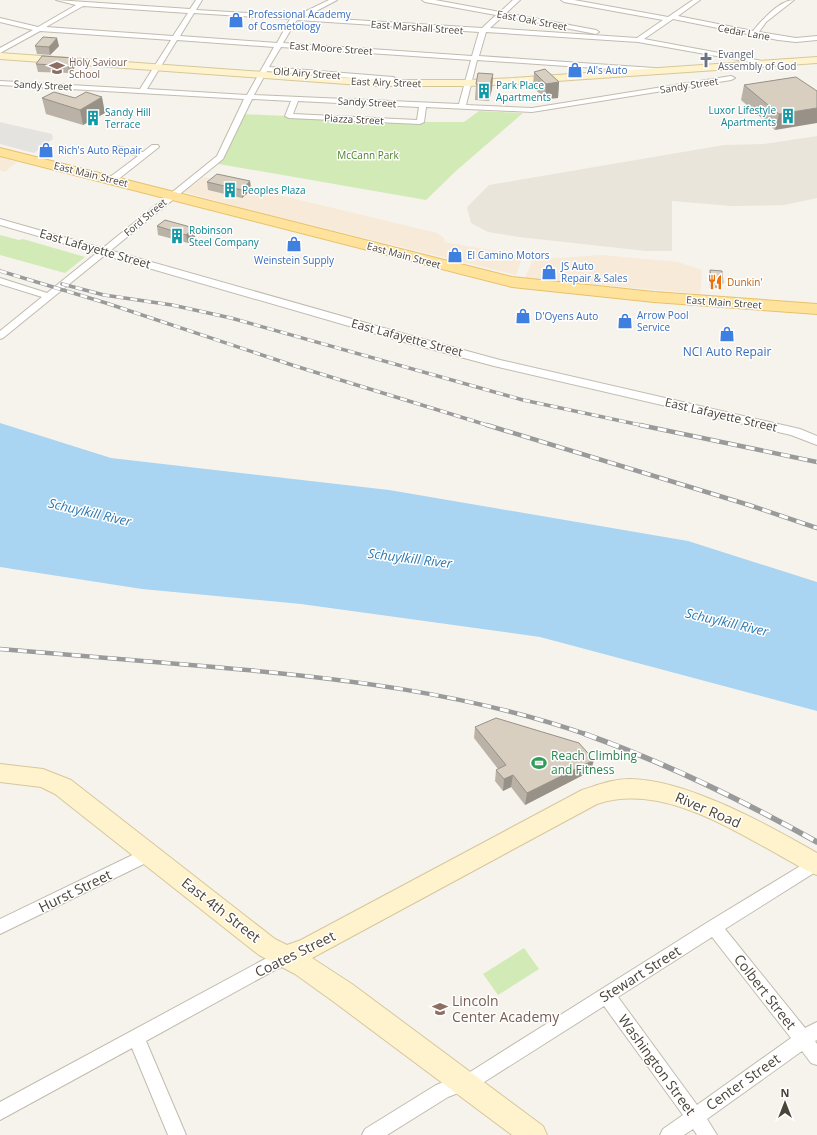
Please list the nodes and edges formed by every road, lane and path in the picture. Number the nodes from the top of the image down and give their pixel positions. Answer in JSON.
{"nodes":[{"id":1,"x":59,"y":0,"type":"edge"},
{"id":2,"x":89,"y":0,"type":"edge"},
{"id":3,"x":158,"y":0,"type":"edge"},
{"id":4,"x":199,"y":0,"type":"edge"},
{"id":5,"x":334,"y":0,"type":"edge"},
{"id":6,"x":425,"y":0,"type":"edge"},
{"id":7,"x":517,"y":0,"type":"edge"},
{"id":8,"x":564,"y":0,"type":"edge"},
{"id":9,"x":697,"y":0,"type":"edge"},
{"id":10,"x":791,"y":0,"type":"edge"},
{"id":11,"x":436,"y":1,"type":"edge"},
{"id":12,"x":81,"y":4,"type":"junction"},
{"id":13,"x":150,"y":9,"type":"junction"},
{"id":14,"x":191,"y":12,"type":"junction"},
{"id":15,"x":502,"y":14,"type":"junction"},
{"id":16,"x":296,"y":18,"type":"junction"},
{"id":17,"x":670,"y":18,"type":"junction"},
{"id":18,"x":0,"y":20,"type":"edge"},
{"id":19,"x":39,"y":29,"type":"junction"},
{"id":20,"x":483,"y":31,"type":"junction"},
{"id":21,"x":754,"y":34,"type":"junction"},
{"id":22,"x":176,"y":38,"type":"junction"},
{"id":23,"x":817,"y":38,"type":"edge"},
{"id":24,"x":638,"y":40,"type":"junction"},
{"id":25,"x":279,"y":44,"type":"junction"},
{"id":26,"x":0,"y":51,"type":"edge"},
{"id":27,"x":0,"y":56,"type":"edge"},
{"id":28,"x":475,"y":58,"type":"junction"},
{"id":29,"x":817,"y":60,"type":"edge"},
{"id":30,"x":772,"y":64,"type":"junction"},
{"id":31,"x":157,"y":68,"type":"junction"},
{"id":32,"x":662,"y":71,"type":"junction"},
{"id":33,"x":263,"y":72,"type":"junction"},
{"id":34,"x":731,"y":78,"type":"dead end"},
{"id":35,"x":0,"y":83,"type":"edge"},
{"id":36,"x":467,"y":83,"type":"junction"},
{"id":37,"x":143,"y":90,"type":"junction"},
{"id":38,"x":249,"y":97,"type":"junction"},
{"id":39,"x":295,"y":99,"type":"junction"},
{"id":40,"x":423,"y":105,"type":"junction"},
{"id":41,"x":462,"y":107,"type":"junction"},
{"id":42,"x":155,"y":147,"type":"dead end"},
{"id":43,"x":116,"y":148,"type":"dead end"},
{"id":44,"x":0,"y":152,"type":"edge"},
{"id":45,"x":145,"y":155,"type":"junction"},
{"id":46,"x":113,"y":180,"type":"junction"},
{"id":47,"x":172,"y":195,"type":"junction"},
{"id":48,"x":0,"y":222,"type":"edge"},
{"id":49,"x":0,"y":229,"type":"edge"},
{"id":50,"x":100,"y":254,"type":"junction"},
{"id":51,"x":0,"y":281,"type":"edge"},
{"id":52,"x":48,"y":296,"type":"junction"},
{"id":53,"x":817,"y":309,"type":"edge"},
{"id":54,"x":0,"y":336,"type":"edge"},
{"id":55,"x":817,"y":442,"type":"edge"},
{"id":56,"x":0,"y":773,"type":"edge"},
{"id":57,"x":590,"y":797,"type":"joint"},
{"id":58,"x":150,"y":854,"type":"junction"},
{"id":59,"x":816,"y":864,"type":"edge"},
{"id":60,"x":0,"y":927,"type":"edge"},
{"id":61,"x":714,"y":927,"type":"junction"},
{"id":62,"x":287,"y":958,"type":"junction"},
{"id":63,"x":606,"y":995,"type":"junction"},
{"id":64,"x":817,"y":1030,"type":"edge"},
{"id":65,"x":136,"y":1037,"type":"junction"},
{"id":66,"x":803,"y":1040,"type":"junction"},
{"id":67,"x":817,"y":1057,"type":"edge"},
{"id":68,"x":464,"y":1082,"type":"junction"},
{"id":69,"x":0,"y":1111,"type":"edge"},
{"id":70,"x":695,"y":1117,"type":"junction"},
{"id":71,"x":177,"y":1135,"type":"edge"},
{"id":72,"x":371,"y":1135,"type":"edge"},
{"id":73,"x":534,"y":1135,"type":"edge"},
{"id":74,"x":669,"y":1135,"type":"edge"},
{"id":75,"x":708,"y":1135,"type":"edge"}],
"edges":[{"from":1,"to":12,"type":"street","name":"East Marshall Street"},
{"from":2,"to":12,"type":"street"},
{"from":3,"to":13,"type":"street"},
{"from":4,"to":14,"type":"street"},
{"from":5,"to":16,"type":"street"},
{"from":6,"to":11,"type":"street","name":"East Oak Street"},
{"from":7,"to":15,"type":"street"},
{"from":8,"to":17,"type":"street","name":"Cedar Lane"},
{"from":9,"to":17,"type":"street"},
{"from":10,"to":21,"type":"street"},
{"from":11,"to":15,"type":"street","name":"East Oak Street"},
{"from":12,"to":13,"type":"street","name":"East Marshall Street"},
{"from":12,"to":19,"type":"street"},
{"from":13,"to":14,"type":"street","name":"East Marshall Street"},
{"from":14,"to":16,"type":"street","name":"East Marshall Street"},
{"from":14,"to":22,"type":"street"},
{"from":15,"to":20,"type":"street"},
{"from":15,"to":24,"type":"street","name":"East Oak Street"},
{"from":16,"to":20,"type":"street","name":"East Marshall Street"},
{"from":16,"to":25,"type":"street","name":"Ford Street"},
{"from":17,"to":21,"type":"street","name":"Cedar Lane"},
{"from":17,"to":24,"type":"street"},
{"from":18,"to":19,"type":"street","name":"East Moore Street"},
{"from":19,"to":22,"type":"street","name":"East Moore Street"},
{"from":19,"to":26,"type":"street"},
{"from":20,"to":24,"type":"street","name":"East Marshall Street"},
{"from":20,"to":28,"type":"street"},
{"from":21,"to":23,"type":"street","name":"Cedar Lane"},
{"from":22,"to":25,"type":"street","name":"East Moore Street"},
{"from":22,"to":31,"type":"street"},
{"from":24,"to":30,"type":"street","name":"East Marshall Street"},
{"from":25,"to":28,"type":"street","name":"East Moore Street"},
{"from":25,"to":33,"type":"street","name":"Ford Street"},
{"from":27,"to":31,"type":"main road","name":"East Airy Street"},
{"from":28,"to":32,"type":"street","name":"East Moore Street"},
{"from":28,"to":36,"type":"street"},
{"from":29,"to":30,"type":"main road"},
{"from":30,"to":32,"type":"main road","name":"East Airy Street"},
{"from":31,"to":33,"type":"main road","name":"East Airy Street"},
{"from":31,"to":37,"type":"street"},
{"from":32,"to":36,"type":"main road","name":"East Airy Street"},
{"from":33,"to":36,"type":"main road","name":"East Airy Street"},
{"from":33,"to":38,"type":"street","name":"Ford Street"},
{"from":34,"to":41,"type":"street","name":"Sandy Street"},
{"from":35,"to":37,"type":"street","name":"Sandy Street"},
{"from":36,"to":41,"type":"street"},
{"from":37,"to":38,"type":"street","name":"Sandy Street"},
{"from":38,"to":39,"type":"street","name":"Sandy Street"},
{"from":38,"to":47,"type":"street","name":"Ford Street"},
{"from":39,"to":40,"type":"street","name":"Sandy Street"},
{"from":39,"to":40,"type":"street","name":"Piazza Street"},
{"from":40,"to":41,"type":"street","name":"Sandy Street"},
{"from":42,"to":45,"type":"street"},
{"from":43,"to":45,"type":"street"},
{"from":44,"to":46,"type":"main road","name":"East Main Street"},
{"from":45,"to":46,"type":"street"},
{"from":46,"to":47,"type":"main road","name":"East Main Street"},
{"from":47,"to":50,"type":"street","name":"Ford Street"},
{"from":47,"to":53,"type":"main road","name":"East Main Street"},
{"from":48,"to":50,"type":"street","name":"East Lafayette Street"},
{"from":49,"to":50,"type":"street","name":"East Lafayette Street"},
{"from":50,"to":52,"type":"street","name":"Ford Street"},
{"from":50,"to":55,"type":"street","name":"East Lafayette Street"},
{"from":51,"to":52,"type":"street"},
{"from":52,"to":54,"type":"street","name":"Ford Street"},
{"from":56,"to":58,"type":"main road","name":"East 4th Street"},
{"from":57,"to":59,"type":"main road","name":"River Road"},
{"from":57,"to":62,"type":"main road","name":"Coates Street"},
{"from":58,"to":60,"type":"street","name":"Hurst Street"},
{"from":58,"to":62,"type":"main road","name":"East 4th Street"},
{"from":59,"to":61,"type":"street","name":"Stewart Street"},
{"from":61,"to":63,"type":"street","name":"Stewart Street"},
{"from":61,"to":66,"type":"street","name":"Colbert Street"},
{"from":62,"to":65,"type":"street","name":"Coates Street"},
{"from":62,"to":68,"type":"main road","name":"East 4th Street"},
{"from":63,"to":68,"type":"street","name":"Stewart Street"},
{"from":63,"to":70,"type":"street","name":"Washington Street"},
{"from":64,"to":66,"type":"street","name":"Center Street"},
{"from":65,"to":69,"type":"street","name":"Coates Street"},
{"from":65,"to":71,"type":"street"},
{"from":66,"to":67,"type":"street","name":"Colbert Street"},
{"from":66,"to":70,"type":"street","name":"Center Street"},
{"from":68,"to":72,"type":"street","name":"Stewart Street"},
{"from":68,"to":73,"type":"main road","name":"East 4th Street"},
{"from":70,"to":74,"type":"street","name":"Center Street"},
{"from":70,"to":75,"type":"street","name":"Washington Street"}]}
